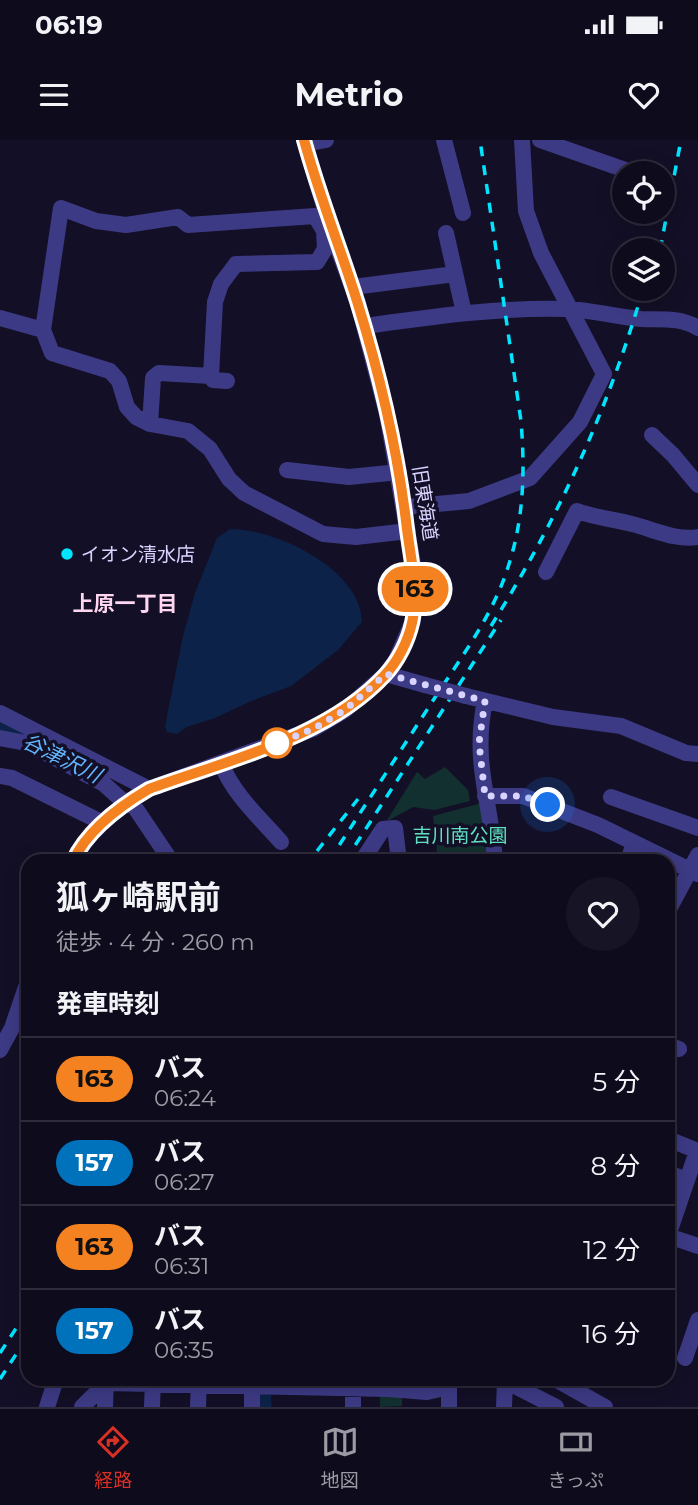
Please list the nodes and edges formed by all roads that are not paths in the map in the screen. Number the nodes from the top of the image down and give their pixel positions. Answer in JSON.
{"nodes":[{"id":1,"x":326,"y":140,"type":"edge"},
{"id":2,"x":444,"y":140,"type":"edge"},
{"id":3,"x":522,"y":140,"type":"edge"},
{"id":4,"x":540,"y":140,"type":"edge"},
{"id":5,"x":304,"y":142,"type":"edge"},
{"id":6,"x":612,"y":165,"type":"edge"},
{"id":7,"x":463,"y":213,"type":"dead end"},
{"id":8,"x":328,"y":230,"type":"junction"},
{"id":9,"x":446,"y":233,"type":"dead end"},
{"id":10,"x":455,"y":274,"type":"junction"},
{"id":11,"x":353,"y":287,"type":"junction"},
{"id":12,"x":568,"y":309,"type":"junction"},
{"id":13,"x":464,"y":313,"type":"junction"},
{"id":14,"x":0,"y":318,"type":"edge"},
{"id":15,"x":365,"y":326,"type":"junction"},
{"id":16,"x":698,"y":328,"type":"edge"},
{"id":17,"x":43,"y":330,"type":"junction"},
{"id":18,"x":211,"y":376,"type":"junction"},
{"id":19,"x":227,"y":381,"type":"dead end"},
{"id":20,"x":150,"y":424,"type":"junction"},
{"id":21,"x":652,"y":435,"type":"dead end"},
{"id":22,"x":287,"y":470,"type":"dead end"},
{"id":23,"x":399,"y":471,"type":"junction"},
{"id":24,"x":698,"y":485,"type":"edge"},
{"id":25,"x":405,"y":507,"type":"junction"},
{"id":26,"x":408,"y":531,"type":"junction"},
{"id":27,"x":698,"y":537,"type":"edge"},
{"id":28,"x":546,"y":572,"type":"dead end"},
{"id":29,"x":386,"y":674,"type":"junction"},
{"id":30,"x":485,"y":701,"type":"junction"},
{"id":31,"x":0,"y":713,"type":"edge"},
{"id":32,"x":0,"y":738,"type":"edge"},
{"id":33,"x":698,"y":754,"type":"edge"},
{"id":34,"x":221,"y":763,"type":"junction"},
{"id":35,"x":0,"y":776,"type":"edge"},
{"id":36,"x":149,"y":789,"type":"junction"},
{"id":37,"x":485,"y":796,"type":"junction"},
{"id":38,"x":611,"y":797,"type":"dead end"},
{"id":39,"x":128,"y":802,"type":"junction"},
{"id":40,"x":103,"y":823,"type":"junction"},
{"id":41,"x":698,"y":828,"type":"edge"},
{"id":42,"x":281,"y":842,"type":"dead end"},
{"id":43,"x":634,"y":843,"type":"junction"},
{"id":44,"x":78,"y":854,"type":"edge"},
{"id":45,"x":167,"y":854,"type":"edge"},
{"id":46,"x":367,"y":854,"type":"edge"},
{"id":47,"x":398,"y":854,"type":"edge"},
{"id":48,"x":494,"y":854,"type":"edge"},
{"id":49,"x":630,"y":854,"type":"edge"},
{"id":50,"x":657,"y":854,"type":"edge"},
{"id":51,"x":698,"y":855,"type":"edge"},
{"id":52,"x":675,"y":863,"type":"edge"},
{"id":53,"x":694,"y":872,"type":"edge"},
{"id":54,"x":675,"y":900,"type":"edge"},
{"id":55,"x":21,"y":1012,"type":"edge"},
{"id":56,"x":0,"y":1050,"type":"edge"},
{"id":57,"x":675,"y":1142,"type":"edge"},
{"id":58,"x":698,"y":1151,"type":"edge"},
{"id":59,"x":675,"y":1176,"type":"edge"},
{"id":60,"x":687,"y":1180,"type":"junction"},
{"id":61,"x":675,"y":1215,"type":"edge"},
{"id":62,"x":675,"y":1239,"type":"edge"},
{"id":63,"x":698,"y":1247,"type":"edge"},
{"id":64,"x":698,"y":1320,"type":"edge"},
{"id":65,"x":692,"y":1356,"type":"edge"},
{"id":66,"x":675,"y":1358,"type":"edge"},
{"id":67,"x":54,"y":1386,"type":"edge"},
{"id":68,"x":101,"y":1386,"type":"edge"},
{"id":69,"x":106,"y":1386,"type":"edge"},
{"id":70,"x":153,"y":1386,"type":"edge"},
{"id":71,"x":199,"y":1386,"type":"edge"},
{"id":72,"x":251,"y":1386,"type":"edge"},
{"id":73,"x":302,"y":1386,"type":"edge"},
{"id":74,"x":374,"y":1386,"type":"edge"},
{"id":75,"x":390,"y":1386,"type":"edge"},
{"id":76,"x":443,"y":1386,"type":"edge"},
{"id":77,"x":451,"y":1386,"type":"edge"},
{"id":78,"x":503,"y":1386,"type":"edge"},
{"id":79,"x":515,"y":1386,"type":"edge"},
{"id":80,"x":568,"y":1386,"type":"edge"},
{"id":81,"x":353,"y":1389,"type":"junction"},
{"id":82,"x":404,"y":1399,"type":"edge"},
{"id":83,"x":47,"y":1407,"type":"edge"},
{"id":84,"x":82,"y":1407,"type":"edge"},
{"id":85,"x":105,"y":1407,"type":"edge"},
{"id":86,"x":152,"y":1407,"type":"edge"},
{"id":87,"x":198,"y":1407,"type":"edge"},
{"id":88,"x":252,"y":1407,"type":"edge"},
{"id":89,"x":354,"y":1407,"type":"edge"},
{"id":90,"x":449,"y":1407,"type":"edge"},
{"id":91,"x":504,"y":1407,"type":"edge"},
{"id":92,"x":556,"y":1407,"type":"edge"},
{"id":93,"x":605,"y":1407,"type":"edge"}],
"edges":[{"from":1,"to":5,"type":"street"},
{"from":2,"to":7,"type":"street"},
{"from":3,"to":12,"type":"street"},
{"from":4,"to":6,"type":"street"},
{"from":5,"to":8,"type":"street","name":"旧東海道"},
{"from":8,"to":11,"type":"street","name":"旧東海道"},
{"from":8,"to":17,"type":"street"},
{"from":8,"to":18,"type":"street"},
{"from":9,"to":10,"type":"street"},
{"from":10,"to":11,"type":"street"},
{"from":10,"to":13,"type":"street"},
{"from":11,"to":15,"type":"street","name":"旧東海道"},
{"from":12,"to":13,"type":"street"},
{"from":12,"to":16,"type":"street"},
{"from":12,"to":25,"type":"street"},
{"from":13,"to":15,"type":"street"},
{"from":14,"to":17,"type":"street"},
{"from":15,"to":23,"type":"street","name":"旧東海道"},
{"from":17,"to":20,"type":"street"},
{"from":18,"to":19,"type":"street"},
{"from":18,"to":20,"type":"street"},
{"from":20,"to":26,"type":"street"},
{"from":21,"to":24,"type":"street"},
{"from":22,"to":23,"type":"street"},
{"from":23,"to":25,"type":"street","name":"旧東海道"},
{"from":25,"to":26,"type":"street","name":"旧東海道"},
{"from":26,"to":29,"type":"street","name":"旧東海道"},
{"from":27,"to":28,"type":"street"},
{"from":29,"to":30,"type":"street","bridge":true},
{"from":29,"to":34,"type":"street","name":"旧東海道"},
{"from":30,"to":33,"type":"street"},
{"from":30,"to":37,"type":"street"},
{"from":31,"to":36,"type":"street"},
{"from":32,"to":39,"type":"street"},
{"from":34,"to":36,"type":"street","name":"旧東海道"},
{"from":34,"to":42,"type":"street"},
{"from":35,"to":40,"type":"street"},
{"from":36,"to":39,"type":"street","name":"旧東海道"},
{"from":37,"to":43,"type":"street"},
{"from":37,"to":48,"type":"street"},
{"from":38,"to":41,"type":"street"},
{"from":39,"to":40,"type":"street","name":"旧東海道"},
{"from":39,"to":45,"type":"street"},
{"from":40,"to":44,"type":"street","name":"旧東海道"},
{"from":43,"to":49,"type":"street"},
{"from":43,"to":50,"type":"street"},
{"from":46,"to":47,"type":"street"},
{"from":51,"to":53,"type":"street"},
{"from":52,"to":53,"type":"street"},
{"from":53,"to":54,"type":"street"},
{"from":55,"to":56,"type":"street"},
{"from":57,"to":58,"type":"street"},
{"from":58,"to":60,"type":"street"},
{"from":59,"to":60,"type":"street"},
{"from":60,"to":61,"type":"street"},
{"from":62,"to":63,"type":"street"},
{"from":64,"to":65,"type":"street"},
{"from":65,"to":66,"type":"street"},
{"from":67,"to":83,"type":"street"},
{"from":68,"to":84,"type":"street"},
{"from":69,"to":85,"type":"street"},
{"from":70,"to":86,"type":"street"},
{"from":71,"to":87,"type":"street"},
{"from":72,"to":88,"type":"street"},
{"from":73,"to":81,"type":"street"},
{"from":74,"to":81,"type":"street"},
{"from":75,"to":82,"type":"street"},
{"from":76,"to":82,"type":"street"},
{"from":77,"to":90,"type":"street"},
{"from":78,"to":91,"type":"street"},
{"from":79,"to":92,"type":"street"},
{"from":80,"to":93,"type":"street"},
{"from":81,"to":89,"type":"street"}]}
